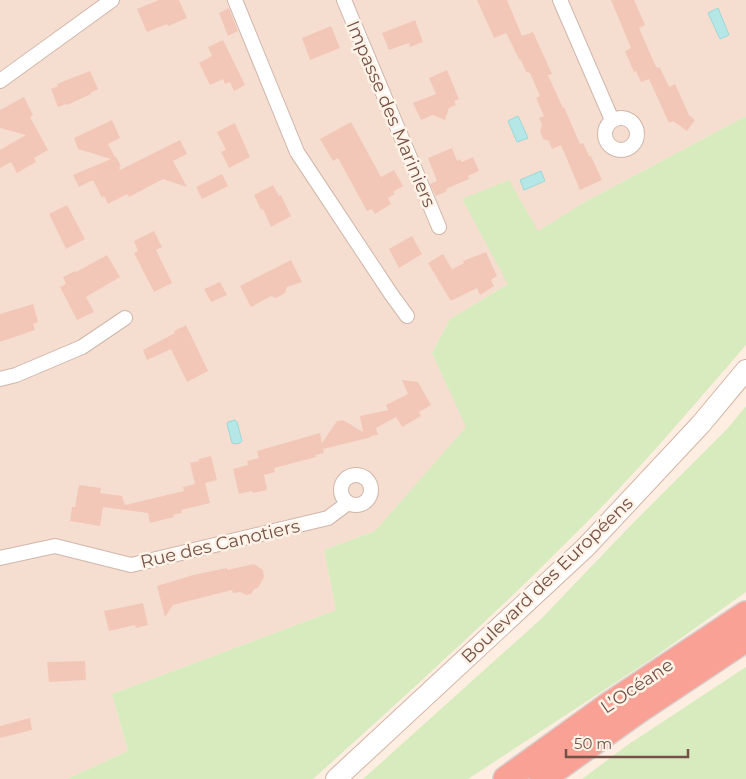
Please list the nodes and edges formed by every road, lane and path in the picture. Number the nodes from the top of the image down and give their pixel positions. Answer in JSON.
{"nodes":[{"id":1,"x":112,"y":0,"type":"edge"},
{"id":2,"x":235,"y":0,"type":"edge"},
{"id":3,"x":344,"y":0,"type":"edge"},
{"id":4,"x":560,"y":0,"type":"edge"},
{"id":5,"x":0,"y":81,"type":"edge"},
{"id":6,"x":612,"y":120,"type":"dead end"},
{"id":7,"x":439,"y":227,"type":"dead end"},
{"id":8,"x":407,"y":316,"type":"dead end"},
{"id":9,"x":125,"y":318,"type":"dead end"},
{"id":10,"x":746,"y":370,"type":"edge"},
{"id":11,"x":0,"y":379,"type":"edge"},
{"id":12,"x":746,"y":386,"type":"edge"},
{"id":13,"x":348,"y":503,"type":"dead end"},
{"id":14,"x":0,"y":558,"type":"edge"},
{"id":15,"x":746,"y":614,"type":"edge"},
{"id":16,"x":746,"y":639,"type":"edge"},
{"id":17,"x":336,"y":779,"type":"edge"},
{"id":18,"x":350,"y":779,"type":"edge"},
{"id":19,"x":506,"y":779,"type":"edge"},
{"id":20,"x":542,"y":779,"type":"edge"}],
"edges":[{"from":1,"to":5,"type":"street"},
{"from":2,"to":8,"type":"street"},
{"from":3,"to":7,"type":"street","name":"Impasse des Mariniers"},
{"from":4,"to":6,"type":"street"},
{"from":9,"to":11,"type":"street"},
{"from":10,"to":17,"type":"main road","name":"Boulevard des Européens"},
{"from":12,"to":18,"type":"main road","name":"Boulevard des Européens"},
{"from":13,"to":14,"type":"street","name":"Rue des Canotiers"},
{"from":15,"to":19,"type":"highway","name":"L’Océane"},
{"from":16,"to":20,"type":"highway","name":"L’Océane"}]}
